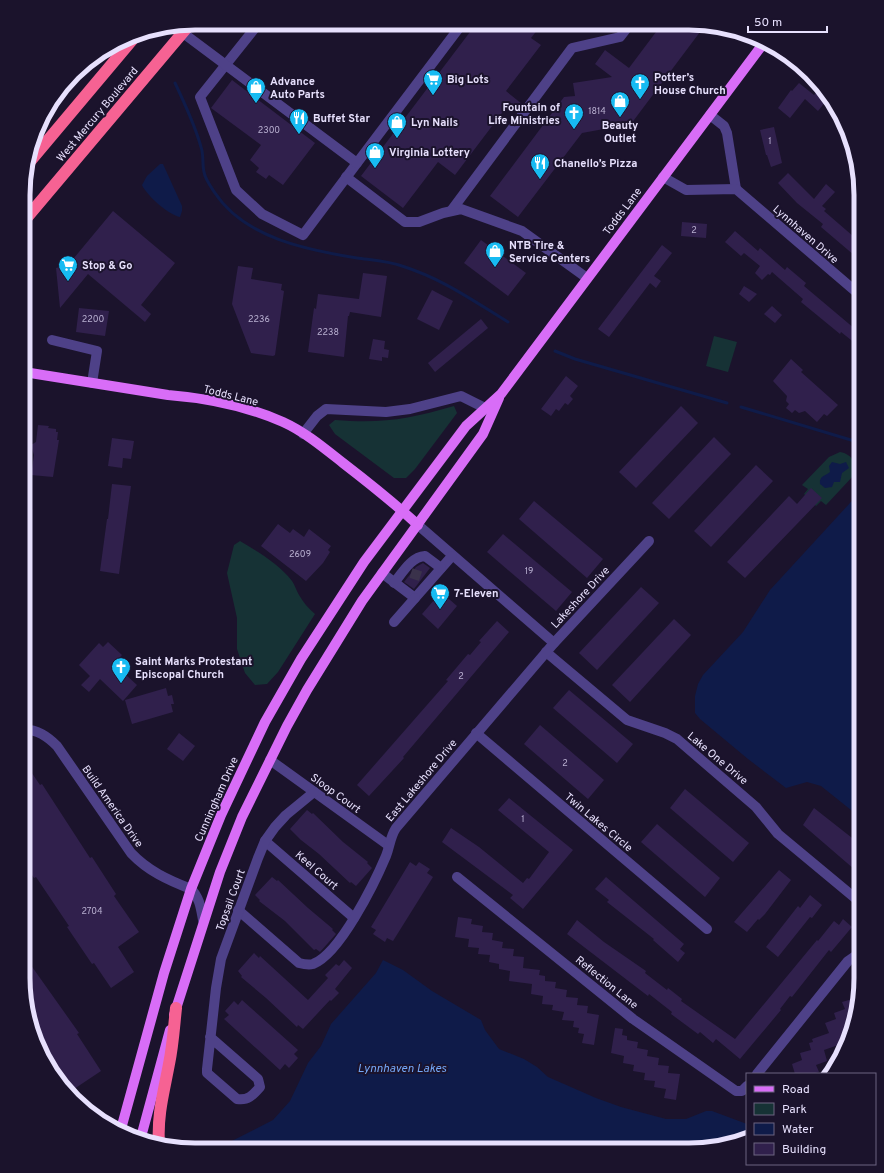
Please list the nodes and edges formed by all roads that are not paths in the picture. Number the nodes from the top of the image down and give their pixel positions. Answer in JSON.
{"nodes":[{"id":1,"x":185,"y":30,"type":"edge"},
{"id":2,"x":189,"y":30,"type":"edge"},
{"id":3,"x":254,"y":30,"type":"edge"},
{"id":4,"x":457,"y":30,"type":"edge"},
{"id":5,"x":625,"y":30,"type":"edge"},
{"id":6,"x":128,"y":44,"type":"edge"},
{"id":7,"x":761,"y":47,"type":"edge"},
{"id":8,"x":226,"y":65,"type":"junction"},
{"id":9,"x":710,"y":115,"type":"junction"},
{"id":10,"x":35,"y":155,"type":"edge"},
{"id":11,"x":357,"y":163,"type":"junction"},
{"id":12,"x":663,"y":177,"type":"junction"},
{"id":13,"x":346,"y":178,"type":"junction"},
{"id":14,"x":736,"y":189,"type":"junction"},
{"id":15,"x":451,"y":211,"type":"junction"},
{"id":16,"x":30,"y":214,"type":"edge"},
{"id":17,"x":587,"y":278,"type":"junction"},
{"id":18,"x":854,"y":290,"type":"edge"},
{"id":19,"x":52,"y":340,"type":"dead end"},
{"id":20,"x":30,"y":373,"type":"edge"},
{"id":21,"x":92,"y":383,"type":"junction"},
{"id":22,"x":501,"y":394,"type":"junction"},
{"id":23,"x":485,"y":408,"type":"junction"},
{"id":24,"x":303,"y":434,"type":"junction"},
{"id":25,"x":402,"y":511,"type":"junction"},
{"id":26,"x":418,"y":525,"type":"junction"},
{"id":27,"x":649,"y":541,"type":"dead end"},
{"id":28,"x":452,"y":556,"type":"junction"},
{"id":29,"x":441,"y":568,"type":"junction"},
{"id":30,"x":382,"y":573,"type":"junction"},
{"id":31,"x":394,"y":583,"type":"junction"},
{"id":32,"x":415,"y":598,"type":"junction"},
{"id":33,"x":394,"y":622,"type":"dead end"},
{"id":34,"x":554,"y":643,"type":"junction"},
{"id":35,"x":546,"y":652,"type":"junction"},
{"id":36,"x":30,"y":730,"type":"edge"},
{"id":37,"x":476,"y":733,"type":"junction"},
{"id":38,"x":270,"y":760,"type":"junction"},
{"id":39,"x":314,"y":792,"type":"junction"},
{"id":40,"x":265,"y":841,"type":"junction"},
{"id":41,"x":388,"y":845,"type":"junction"},
{"id":42,"x":457,"y":877,"type":"dead end"},
{"id":43,"x":191,"y":889,"type":"junction"},
{"id":44,"x":854,"y":897,"type":"edge"},
{"id":45,"x":238,"y":910,"type":"junction"},
{"id":46,"x":354,"y":918,"type":"junction"},
{"id":47,"x":203,"y":920,"type":"junction"},
{"id":48,"x":707,"y":929,"type":"dead end"},
{"id":49,"x":854,"y":957,"type":"edge"},
{"id":50,"x":176,"y":1008,"type":"junction"},
{"id":51,"x":210,"y":1037,"type":"junction"},
{"id":52,"x":758,"y":1073,"type":"edge"},
{"id":53,"x":746,"y":1087,"type":"edge"},
{"id":54,"x":122,"y":1126,"type":"edge"},
{"id":55,"x":142,"y":1134,"type":"edge"},
{"id":56,"x":159,"y":1139,"type":"edge"}],
"edges":[{"from":1,"to":16,"type":"highway","name":"West Mercury Boulevard"},
{"from":2,"to":8,"type":"street"},
{"from":3,"to":8,"type":"street"},
{"from":4,"to":11,"type":"street"},
{"from":5,"to":15,"type":"street"},
{"from":6,"to":10,"type":"highway","name":"West Mercury Boulevard"},
{"from":7,"to":9,"type":"main road","name":"Todds Lane"},
{"from":8,"to":11,"type":"street"},
{"from":8,"to":13,"type":"street"},
{"from":9,"to":12,"type":"main road","name":"Todds Lane"},
{"from":9,"to":14,"type":"street"},
{"from":11,"to":13,"type":"street"},
{"from":12,"to":14,"type":"street"},
{"from":12,"to":17,"type":"main road","name":"Todds Lane"},
{"from":13,"to":15,"type":"street"},
{"from":14,"to":18,"type":"street","name":"Lynnhaven Drive"},
{"from":15,"to":17,"type":"street"},
{"from":17,"to":22,"type":"main road","name":"Todds Lane"},
{"from":19,"to":21,"type":"street"},
{"from":20,"to":21,"type":"main road","name":"Todds Lane"},
{"from":21,"to":24,"type":"main road","name":"Todds Lane"},
{"from":22,"to":23,"type":"main road","name":"Todds Lane"},
{"from":22,"to":26,"type":"main road","name":"Todds Lane"},
{"from":23,"to":24,"type":"street"},
{"from":23,"to":25,"type":"main road","name":"Todds Lane"},
{"from":24,"to":25,"type":"main road","name":"Todds Lane"},
{"from":25,"to":26,"type":"main road","name":"Todds Lane"},
{"from":25,"to":43,"type":"main road","name":"Cunningham Drive"},
{"from":26,"to":28,"type":"street","name":"Lakeshore Drive"},
{"from":26,"to":30,"type":"main road"},
{"from":27,"to":34,"type":"street","name":"Lakeshore Drive"},
{"from":28,"to":29,"type":"street"},
{"from":28,"to":34,"type":"street","name":"Lakeshore Drive"},
{"from":29,"to":31,"type":"street"},
{"from":29,"to":32,"type":"street"},
{"from":30,"to":31,"type":"street"},
{"from":30,"to":38,"type":"main road"},
{"from":31,"to":32,"type":"street"},
{"from":32,"to":33,"type":"street"},
{"from":34,"to":35,"type":"street","name":"East Lakeshore Drive"},
{"from":35,"to":37,"type":"street","name":"East Lakeshore Drive"},
{"from":35,"to":44,"type":"street","name":"Lake One Drive"},
{"from":36,"to":43,"type":"street","name":"Build America Drive"},
{"from":37,"to":41,"type":"street","name":"East Lakeshore Drive"},
{"from":37,"to":48,"type":"street","name":"Twin Lakes Circle"},
{"from":38,"to":39,"type":"street","name":"Sloop Court"},
{"from":38,"to":47,"type":"main road"},
{"from":39,"to":40,"type":"street","name":"Topsail Court"},
{"from":39,"to":41,"type":"street","name":"Sloop Court"},
{"from":40,"to":45,"type":"street","name":"Topsail Court"},
{"from":40,"to":46,"type":"street","name":"Keel Court"},
{"from":41,"to":46,"type":"street","name":"East Lakeshore Drive"},
{"from":42,"to":53,"type":"street","name":"Reflection Lane"},
{"from":43,"to":47,"type":"street"},
{"from":43,"to":54,"type":"main road","name":"Cunningham Drive"},
{"from":45,"to":46,"type":"street","name":"East Lakeshore Drive"},
{"from":45,"to":51,"type":"street","name":"Topsail Court"},
{"from":47,"to":50,"type":"main road"},
{"from":49,"to":52,"type":"street"},
{"from":50,"to":55,"type":"main road"},
{"from":50,"to":56,"type":"highway"},
{"from":51,"to":51,"type":"street","name":"Topsail Court"}]}
